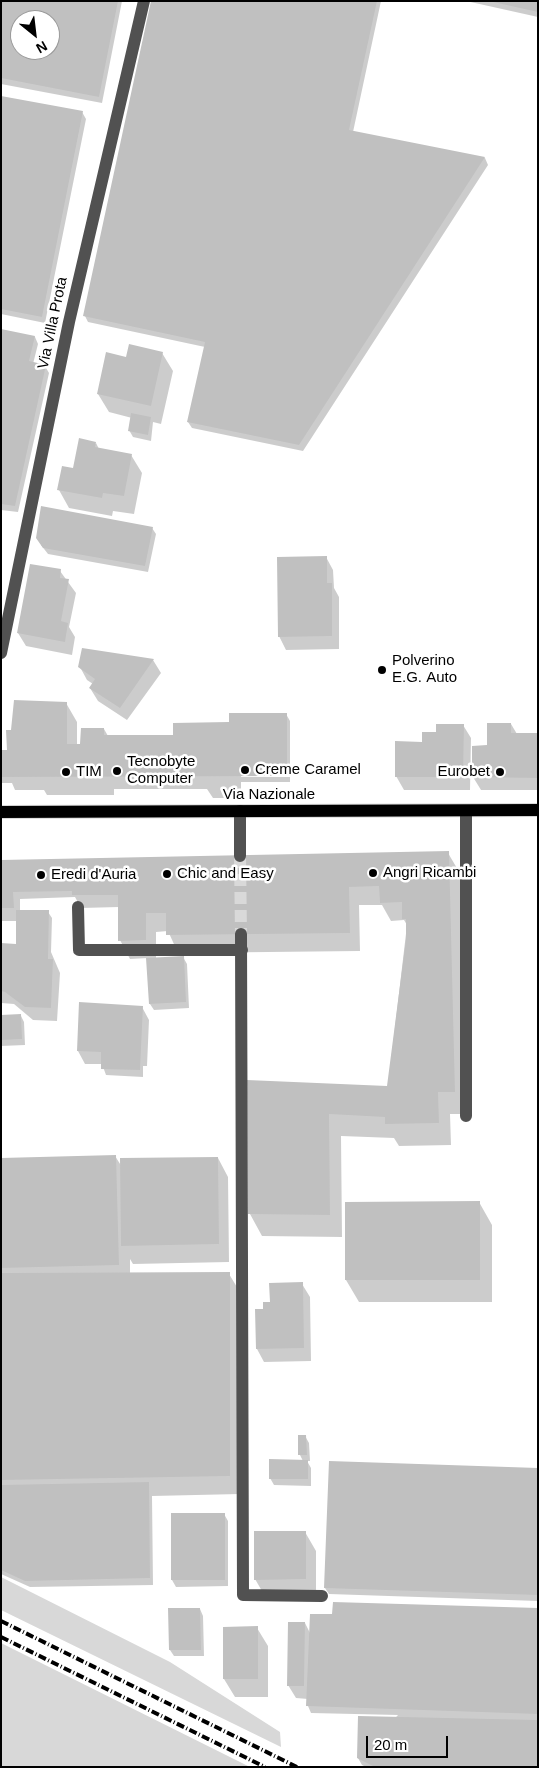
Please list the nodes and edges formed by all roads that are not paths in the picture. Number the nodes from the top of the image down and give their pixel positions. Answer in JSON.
{"nodes":[{"id":1,"x":144,"y":1,"type":"edge"},
{"id":2,"x":1,"y":653,"type":"edge"},
{"id":3,"x":538,"y":810,"type":"edge"},
{"id":4,"x":240,"y":811,"type":"junction"},
{"id":5,"x":466,"y":811,"type":"junction"},
{"id":6,"x":1,"y":812,"type":"edge"},
{"id":7,"x":240,"y":856,"type":"tunnel mouth"},
{"id":8,"x":78,"y":907,"type":"dead end"},
{"id":9,"x":242,"y":934,"type":"tunnel mouth"},
{"id":10,"x":242,"y":950,"type":"junction"},
{"id":11,"x":466,"y":1116,"type":"dead end"},
{"id":12,"x":322,"y":1596,"type":"dead end"}],
"edges":[{"from":1,"to":2,"type":"street","name":"Via Villa Prota"},
{"from":3,"to":5,"type":"main road","name":"Via Nazionale"},
{"from":4,"to":5,"type":"main road","name":"Via Nazionale"},
{"from":4,"to":6,"type":"main road","name":"Via Nazionale"},
{"from":4,"to":7,"type":"street"},
{"from":5,"to":11,"type":"street"},
{"from":8,"to":10,"type":"street"},
{"from":9,"to":10,"type":"street"},
{"from":10,"to":12,"type":"street"}]}
